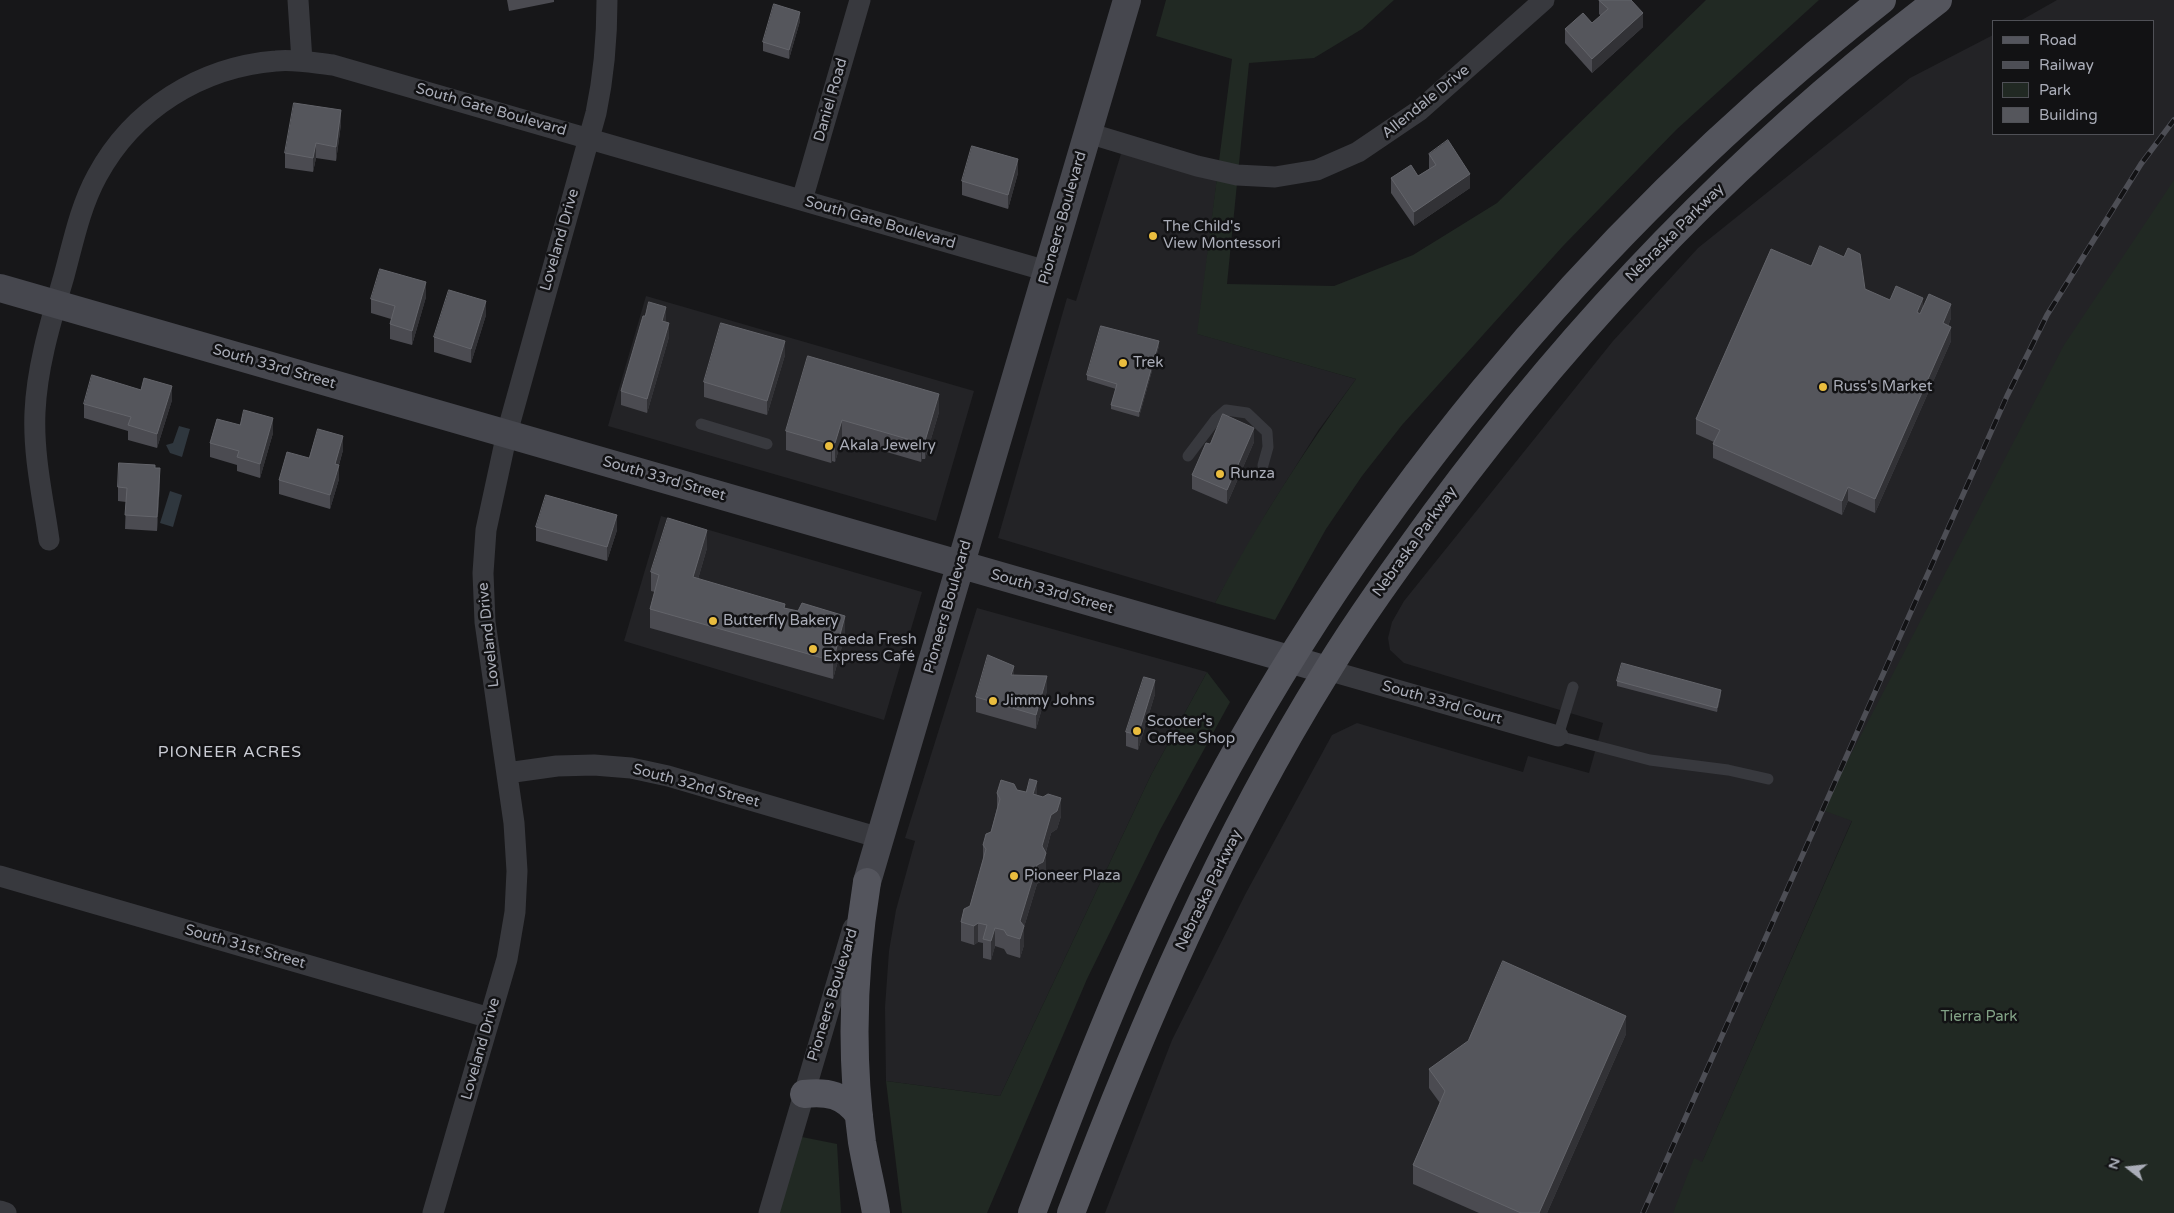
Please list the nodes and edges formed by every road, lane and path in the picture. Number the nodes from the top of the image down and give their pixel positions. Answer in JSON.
{"nodes":[{"id":1,"x":298,"y":0,"type":"edge"},
{"id":2,"x":606,"y":0,"type":"edge"},
{"id":3,"x":860,"y":0,"type":"edge"},
{"id":4,"x":1127,"y":0,"type":"edge"},
{"id":5,"x":1882,"y":0,"type":"edge"},
{"id":6,"x":1938,"y":0,"type":"edge"},
{"id":7,"x":1532,"y":4,"type":"edge"},
{"id":8,"x":302,"y":61,"type":"junction"},
{"id":9,"x":1088,"y":133,"type":"junction"},
{"id":10,"x":589,"y":138,"type":"junction"},
{"id":11,"x":802,"y":200,"type":"junction"},
{"id":12,"x":1047,"y":271,"type":"junction"},
{"id":13,"x":0,"y":288,"type":"edge"},
{"id":14,"x":56,"y":304,"type":"junction"},
{"id":15,"x":700,"y":424,"type":"dead end"},
{"id":16,"x":507,"y":433,"type":"junction"},
{"id":17,"x":767,"y":444,"type":"dead end"},
{"id":18,"x":1188,"y":456,"type":"dead end"},
{"id":19,"x":1263,"y":465,"type":"dead end"},
{"id":20,"x":49,"y":540,"type":"dead end"},
{"id":21,"x":960,"y":565,"type":"junction"},
{"id":22,"x":1289,"y":661,"type":"junction"},
{"id":23,"x":1327,"y":670,"type":"junction"},
{"id":24,"x":1573,"y":687,"type":"dead end"},
{"id":25,"x":1558,"y":736,"type":"junction"},
{"id":26,"x":507,"y":774,"type":"junction"},
{"id":27,"x":1768,"y":779,"type":"dead end"},
{"id":28,"x":880,"y":838,"type":"junction"},
{"id":29,"x":0,"y":876,"type":"edge"},
{"id":30,"x":867,"y":882,"type":"junction"},
{"id":31,"x":490,"y":1018,"type":"junction"},
{"id":32,"x":804,"y":1094,"type":"junction"},
{"id":33,"x":859,"y":1115,"type":"junction"},
{"id":34,"x":862,"y":1145,"type":"junction"},
{"id":35,"x":0,"y":1211,"type":"edge"},
{"id":36,"x":6,"y":1213,"type":"edge"},
{"id":37,"x":433,"y":1213,"type":"edge"},
{"id":38,"x":769,"y":1213,"type":"edge"},
{"id":39,"x":865,"y":1213,"type":"edge"},
{"id":40,"x":876,"y":1213,"type":"edge"},
{"id":41,"x":1032,"y":1213,"type":"edge"},
{"id":42,"x":1071,"y":1213,"type":"edge"}],
"edges":[{"from":1,"to":8,"type":"street"},
{"from":2,"to":10,"type":"street","name":"Loveland Drive"},
{"from":3,"to":11,"type":"street","name":"Daniel Road"},
{"from":4,"to":9,"type":"main road","name":"Pioneers Boulevard"},
{"from":5,"to":22,"type":"main road"},
{"from":6,"to":23,"type":"main road","name":"Nebraska Parkway"},
{"from":7,"to":9,"type":"street","name":"Allendale Drive"},
{"from":8,"to":10,"type":"street","name":"South Gate Boulevard"},
{"from":8,"to":14,"type":"street","name":"South Gate Boulevard"},
{"from":9,"to":12,"type":"main road","name":"Pioneers Boulevard"},
{"from":10,"to":11,"type":"street","name":"South Gate Boulevard"},
{"from":10,"to":16,"type":"street","name":"Loveland Drive"},
{"from":11,"to":12,"type":"street","name":"South Gate Boulevard"},
{"from":12,"to":21,"type":"main road","name":"Pioneers Boulevard"},
{"from":13,"to":14,"type":"main road","name":"South 33rd Street"},
{"from":14,"to":16,"type":"main road","name":"South 33rd Street"},
{"from":14,"to":20,"type":"street","name":"South Gate Boulevard"},
{"from":15,"to":17,"type":"lane"},
{"from":16,"to":21,"type":"main road","name":"South 33rd Street"},
{"from":16,"to":26,"type":"street","name":"Loveland Drive"},
{"from":18,"to":19,"type":"lane"},
{"from":21,"to":22,"type":"main road","name":"South 33rd Street"},
{"from":21,"to":28,"type":"main road","name":"Pioneers Boulevard"},
{"from":22,"to":23,"type":"main road","name":"South 33rd Street"},
{"from":22,"to":41,"type":"main road"},
{"from":23,"to":25,"type":"street","name":"South 33rd Court"},
{"from":23,"to":42,"type":"main road","name":"Nebraska Parkway"},
{"from":24,"to":25,"type":"lane"},
{"from":25,"to":27,"type":"lane"},
{"from":26,"to":28,"type":"street","name":"South 32nd Street"},
{"from":26,"to":31,"type":"street","name":"Loveland Drive"},
{"from":28,"to":30,"type":"main road","name":"Pioneers Boulevard"},
{"from":29,"to":31,"type":"street","name":"South 31st Street"},
{"from":30,"to":32,"type":"street","name":"Pioneers Boulevard"},
{"from":30,"to":33,"type":"main road"},
{"from":31,"to":37,"type":"street","name":"Loveland Drive"},
{"from":32,"to":33,"type":"main road"},
{"from":32,"to":38,"type":"street","name":"Pioneers Boulevard"},
{"from":33,"to":34,"type":"main road"},
{"from":34,"to":39,"type":"main road"},
{"from":34,"to":40,"type":"main road"},
{"from":35,"to":36,"type":"street"}]}
